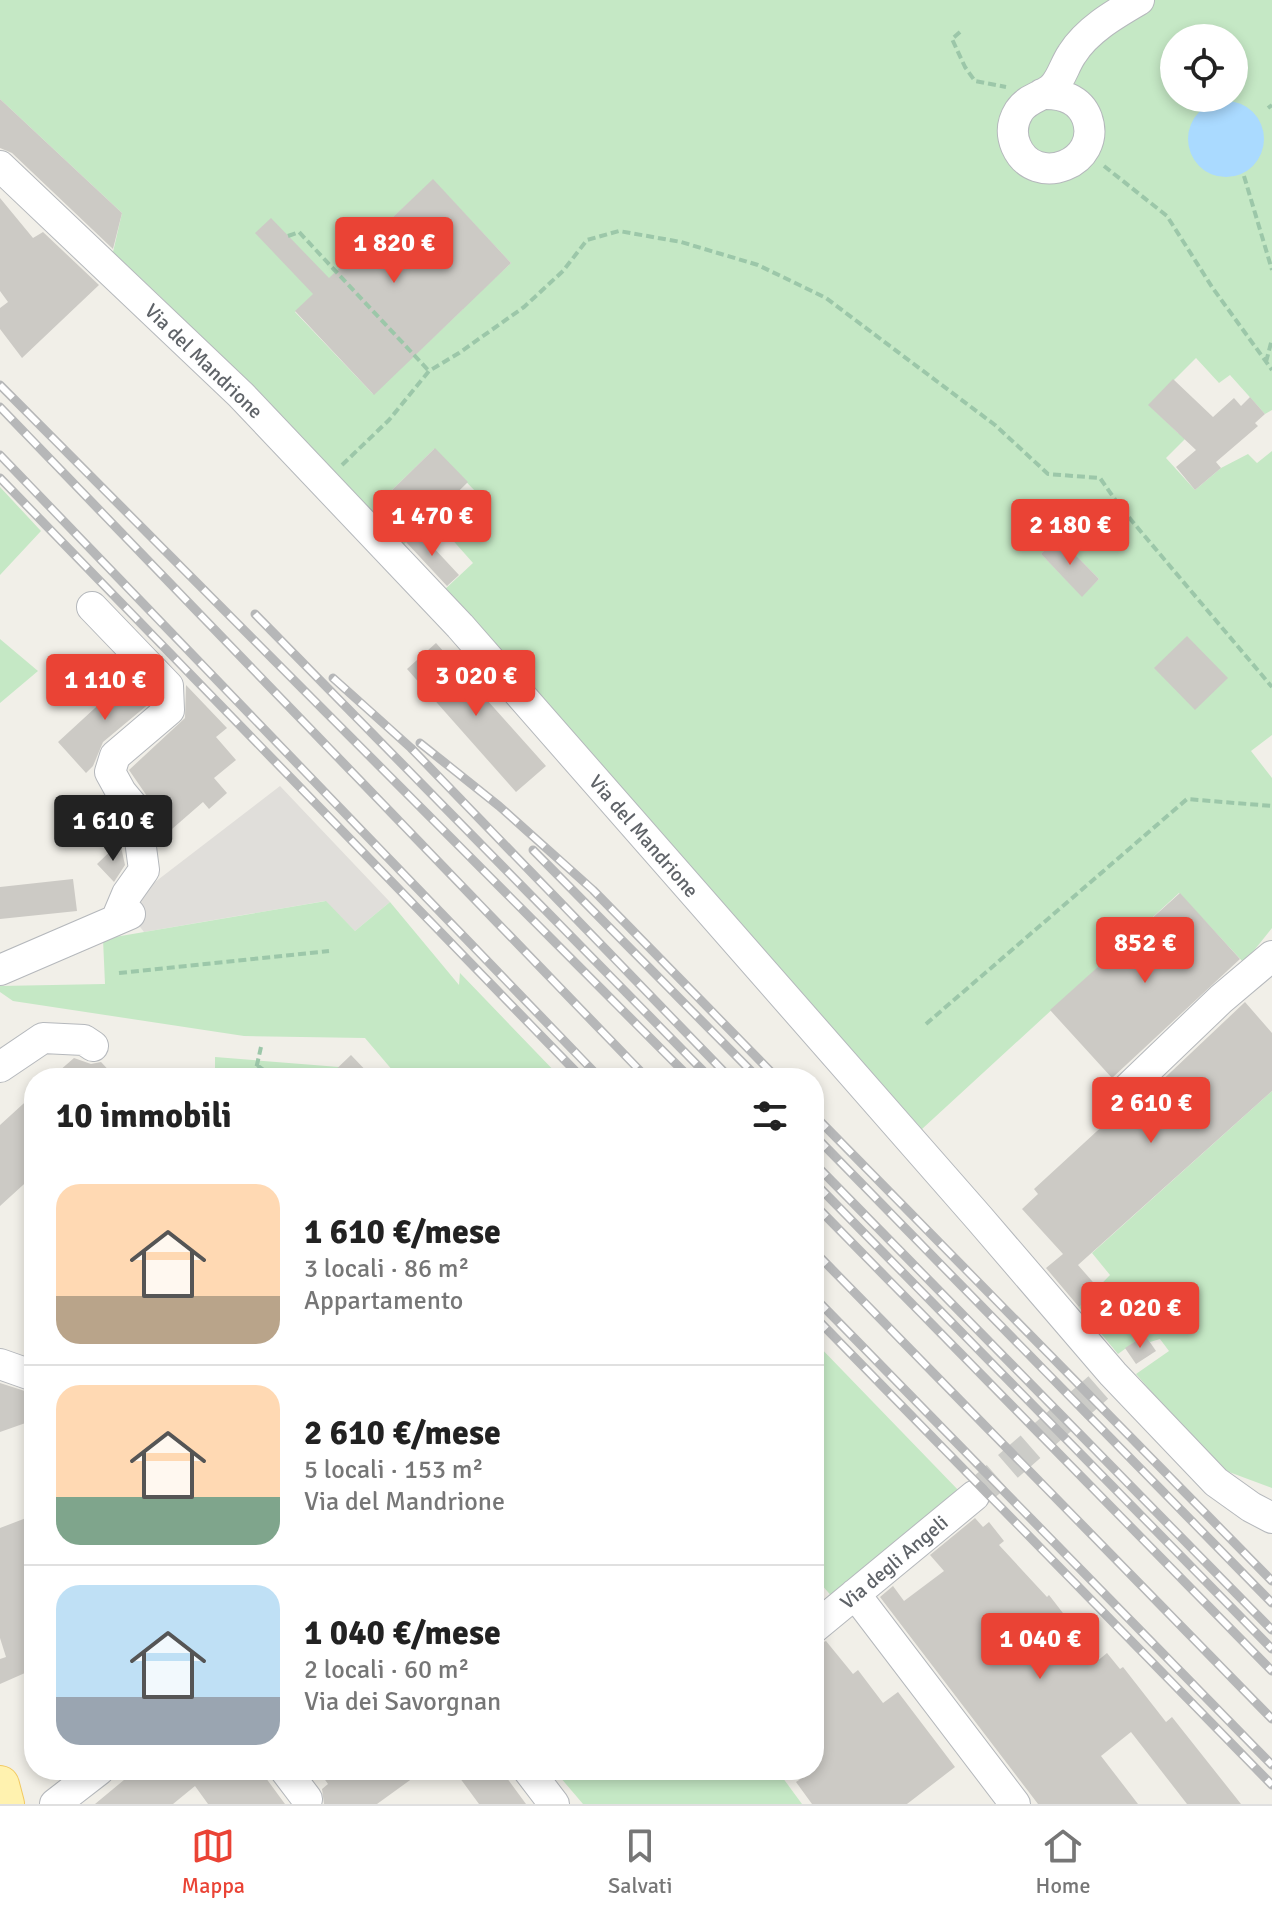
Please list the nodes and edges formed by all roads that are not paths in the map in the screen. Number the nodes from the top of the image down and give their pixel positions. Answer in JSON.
{"nodes":[{"id":1,"x":1139,"y":0,"type":"edge"},
{"id":2,"x":1064,"y":67,"type":"junction"},
{"id":3,"x":1035,"y":98,"type":"junction"},
{"id":4,"x":1073,"y":100,"type":"junction"},
{"id":5,"x":0,"y":166,"type":"edge"},
{"id":6,"x":92,"y":607,"type":"dead end"},
{"id":7,"x":1272,"y":956,"type":"edge"},
{"id":8,"x":0,"y":970,"type":"edge"},
{"id":9,"x":93,"y":1046,"type":"dead end"},
{"id":10,"x":0,"y":1067,"type":"edge"},
{"id":11,"x":1124,"y":1092,"type":"dead end"},
{"id":12,"x":0,"y":1364,"type":"edge"},
{"id":13,"x":24,"y":1372,"type":"edge"},
{"id":14,"x":974,"y":1496,"type":"tunnel mouth"},
{"id":15,"x":1272,"y":1518,"type":"edge"},
{"id":16,"x":855,"y":1594,"type":"junction"},
{"id":17,"x":824,"y":1620,"type":"edge"},
{"id":18,"x":86,"y":1780,"type":"edge"},
{"id":19,"x":293,"y":1780,"type":"edge"},
{"id":20,"x":536,"y":1780,"type":"edge"},
{"id":21,"x":0,"y":1785,"type":"edge"},
{"id":22,"x":307,"y":1799,"type":"dead end"},
{"id":23,"x":5,"y":1804,"type":"edge"},
{"id":24,"x":55,"y":1804,"type":"edge"},
{"id":25,"x":554,"y":1804,"type":"edge"},
{"id":26,"x":1015,"y":1804,"type":"edge"}],
"edges":[{"from":1,"to":2,"type":"street"},
{"from":2,"to":3,"type":"street"},
{"from":2,"to":4,"type":"street"},
{"from":3,"to":4,"type":"street"},
{"from":3,"to":4,"type":"street"},
{"from":5,"to":15,"type":"street","name":"Via del Mandrione"},
{"from":6,"to":8,"type":"street"},
{"from":7,"to":11,"type":"street"},
{"from":9,"to":10,"type":"street"},
{"from":12,"to":13,"type":"street"},
{"from":14,"to":16,"type":"street","name":"Via degli Angeli"},
{"from":16,"to":17,"type":"street","name":"Via degli Angeli"},
{"from":16,"to":26,"type":"street"},
{"from":18,"to":24,"type":"street"},
{"from":19,"to":22,"type":"street"},
{"from":20,"to":25,"type":"street"},
{"from":21,"to":23,"type":"main road"}]}
